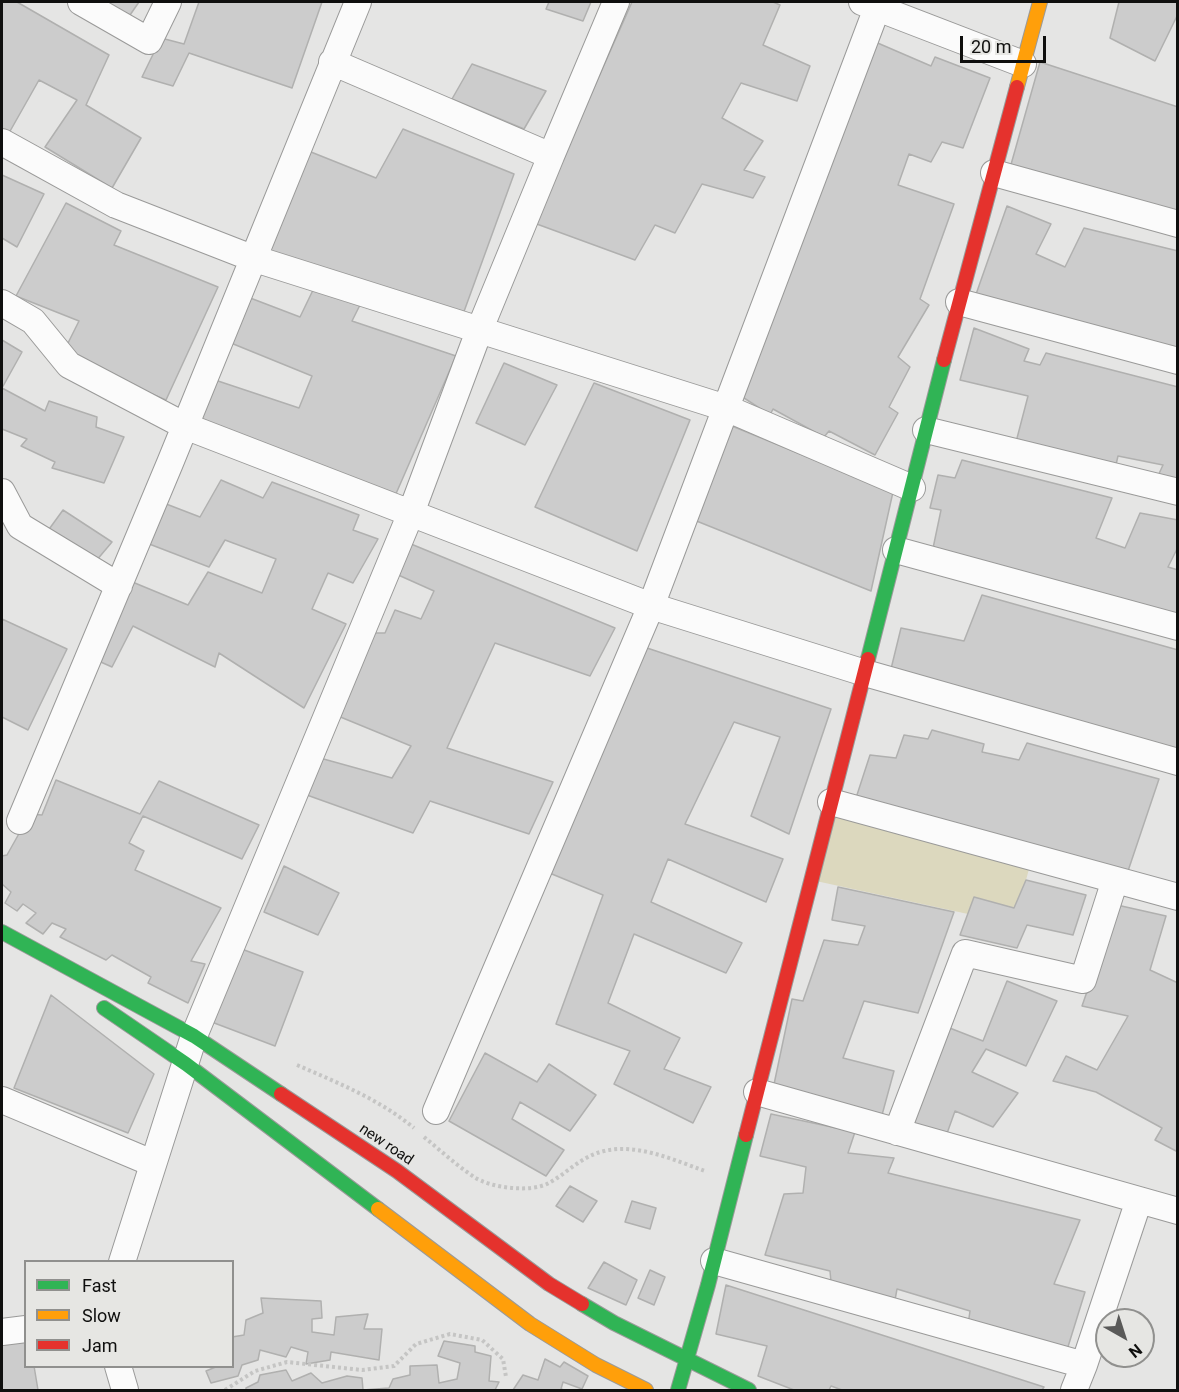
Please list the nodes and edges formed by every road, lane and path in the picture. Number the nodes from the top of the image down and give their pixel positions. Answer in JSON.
{"nodes":[{"id":1,"x":81,"y":2,"type":"edge"},
{"id":2,"x":168,"y":2,"type":"edge"},
{"id":3,"x":358,"y":2,"type":"edge"},
{"id":4,"x":616,"y":2,"type":"edge"},
{"id":5,"x":1040,"y":2,"type":"edge"},
{"id":6,"x":869,"y":5,"type":"edge"},
{"id":7,"x":332,"y":62,"type":"junction"},
{"id":8,"x":1023,"y":64,"type":"junction"},
{"id":9,"x":2,"y":142,"type":"edge"},
{"id":10,"x":551,"y":156,"type":"junction"},
{"id":11,"x":994,"y":173,"type":"junction"},
{"id":12,"x":1178,"y":224,"type":"edge"},
{"id":13,"x":252,"y":258,"type":"junction"},
{"id":14,"x":959,"y":302,"type":"junction"},
{"id":15,"x":2,"y":303,"type":"edge"},
{"id":16,"x":479,"y":331,"type":"junction"},
{"id":17,"x":1178,"y":361,"type":"edge"},
{"id":18,"x":726,"y":408,"type":"junction"},
{"id":19,"x":184,"y":426,"type":"junction"},
{"id":20,"x":926,"y":430,"type":"junction"},
{"id":21,"x":912,"y":488,"type":"junction"},
{"id":22,"x":2,"y":492,"type":"edge"},
{"id":23,"x":1178,"y":492,"type":"edge"},
{"id":24,"x":411,"y":513,"type":"junction"},
{"id":25,"x":896,"y":550,"type":"junction"},
{"id":26,"x":119,"y":586,"type":"junction"},
{"id":27,"x":651,"y":606,"type":"junction"},
{"id":28,"x":1178,"y":627,"type":"edge"},
{"id":29,"x":865,"y":673,"type":"junction"},
{"id":30,"x":1178,"y":762,"type":"edge"},
{"id":31,"x":831,"y":802,"type":"junction"},
{"id":32,"x":21,"y":820,"type":"dead end"},
{"id":33,"x":1115,"y":880,"type":"junction"},
{"id":34,"x":1178,"y":897,"type":"edge"},
{"id":35,"x":2,"y":932,"type":"edge"},
{"id":36,"x":2,"y":938,"type":"edge"},
{"id":37,"x":69,"y":984,"type":"dead end"},
{"id":38,"x":89,"y":998,"type":"dead end"},
{"id":39,"x":194,"y":1036,"type":"junction"},
{"id":40,"x":186,"y":1064,"type":"junction"},
{"id":41,"x":296,"y":1065,"type":"dead end"},
{"id":42,"x":757,"y":1092,"type":"junction"},
{"id":43,"x":2,"y":1100,"type":"edge"},
{"id":44,"x":436,"y":1111,"type":"dead end"},
{"id":45,"x":897,"y":1132,"type":"junction"},
{"id":46,"x":152,"y":1163,"type":"junction"},
{"id":47,"x":735,"y":1180,"type":"junction"},
{"id":48,"x":1139,"y":1200,"type":"junction"},
{"id":49,"x":1178,"y":1211,"type":"edge"},
{"id":50,"x":123,"y":1260,"type":"edge"},
{"id":51,"x":714,"y":1261,"type":"junction"},
{"id":52,"x":24,"y":1329,"type":"edge"},
{"id":53,"x":2,"y":1332,"type":"edge"},
{"id":54,"x":686,"y":1361,"type":"junction"},
{"id":55,"x":1084,"y":1365,"type":"junction"},
{"id":56,"x":118,"y":1368,"type":"edge"},
{"id":57,"x":506,"y":1377,"type":"dead end"},
{"id":58,"x":124,"y":1390,"type":"edge"},
{"id":59,"x":225,"y":1390,"type":"edge"},
{"id":60,"x":646,"y":1390,"type":"edge"},
{"id":61,"x":678,"y":1390,"type":"edge"},
{"id":62,"x":749,"y":1390,"type":"edge"},
{"id":63,"x":1074,"y":1390,"type":"edge"}],
"edges":[{"from":1,"to":2,"type":"street"},
{"from":3,"to":7,"type":"street"},
{"from":4,"to":10,"type":"street"},
{"from":5,"to":8,"type":"main road"},
{"from":6,"to":8,"type":"street"},
{"from":6,"to":18,"type":"street"},
{"from":7,"to":10,"type":"street"},
{"from":7,"to":13,"type":"street"},
{"from":8,"to":11,"type":"main road"},
{"from":9,"to":13,"type":"street"},
{"from":10,"to":16,"type":"street"},
{"from":11,"to":12,"type":"street"},
{"from":11,"to":14,"type":"main road"},
{"from":13,"to":16,"type":"street"},
{"from":13,"to":19,"type":"street"},
{"from":14,"to":17,"type":"street"},
{"from":14,"to":20,"type":"main road"},
{"from":15,"to":19,"type":"street"},
{"from":16,"to":18,"type":"street"},
{"from":16,"to":24,"type":"street"},
{"from":18,"to":21,"type":"street"},
{"from":18,"to":27,"type":"street"},
{"from":19,"to":24,"type":"street"},
{"from":19,"to":26,"type":"street"},
{"from":20,"to":21,"type":"main road"},
{"from":20,"to":23,"type":"street"},
{"from":21,"to":25,"type":"main road"},
{"from":22,"to":26,"type":"street"},
{"from":24,"to":27,"type":"street"},
{"from":24,"to":39,"type":"street"},
{"from":25,"to":28,"type":"street"},
{"from":25,"to":29,"type":"main road"},
{"from":26,"to":32,"type":"street"},
{"from":27,"to":29,"type":"street"},
{"from":27,"to":44,"type":"street"},
{"from":29,"to":30,"type":"street"},
{"from":29,"to":31,"type":"main road"},
{"from":31,"to":33,"type":"street"},
{"from":31,"to":42,"type":"main road"},
{"from":33,"to":34,"type":"street"},
{"from":33,"to":45,"type":"street"},
{"from":35,"to":39,"type":"main road","name":"new road"},
{"from":36,"to":37,"type":"main road"},
{"from":38,"to":40,"type":"main road"},
{"from":39,"to":40,"type":"street"},
{"from":39,"to":54,"type":"main road","name":"new road"},
{"from":40,"to":46,"type":"street"},
{"from":40,"to":60,"type":"main road"},
{"from":41,"to":47,"type":"path"},
{"from":42,"to":45,"type":"street"},
{"from":42,"to":47,"type":"main road"},
{"from":43,"to":46,"type":"street"},
{"from":45,"to":48,"type":"street"},
{"from":46,"to":50,"type":"street"},
{"from":47,"to":51,"type":"main road"},
{"from":48,"to":49,"type":"street"},
{"from":48,"to":55,"type":"street"},
{"from":51,"to":54,"type":"main road"},
{"from":51,"to":55,"type":"street"},
{"from":52,"to":53,"type":"street"},
{"from":54,"to":61,"type":"main road"},
{"from":54,"to":62,"type":"main road","name":"new road"},
{"from":55,"to":63,"type":"street"},
{"from":56,"to":58,"type":"street"},
{"from":57,"to":59,"type":"path"}]}
